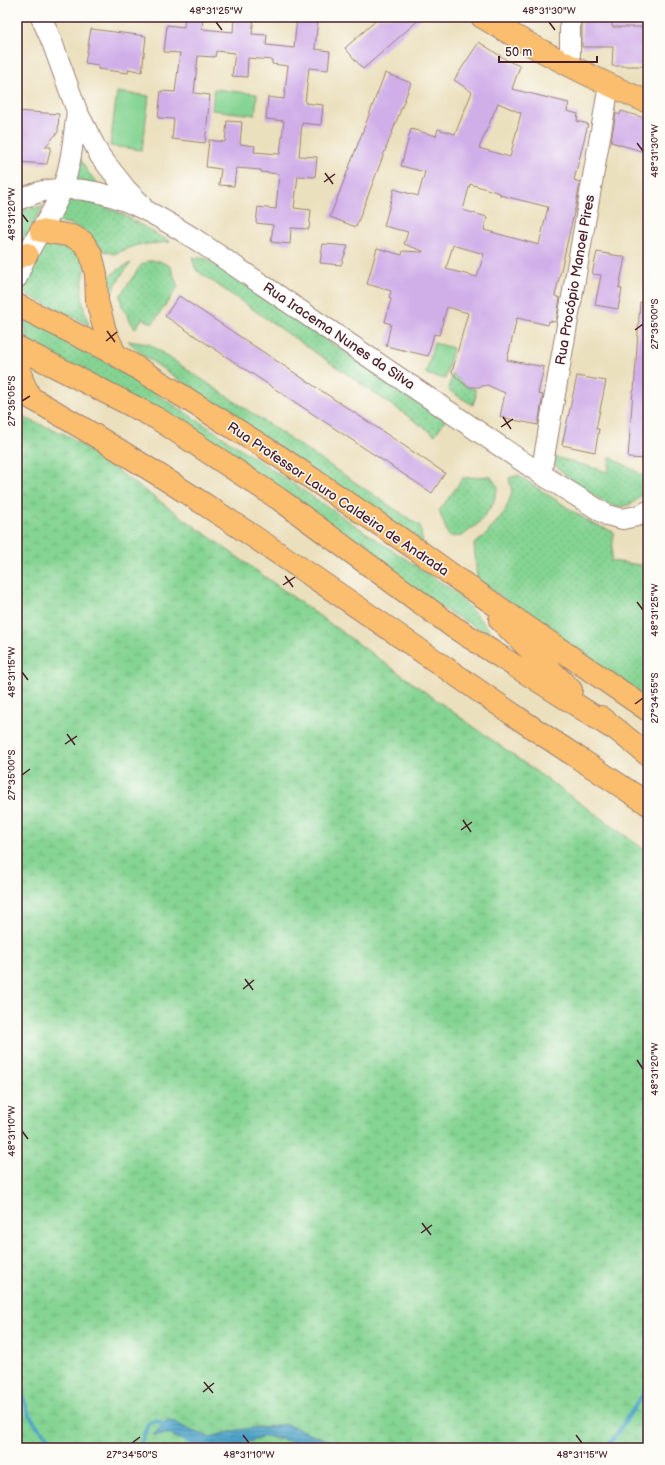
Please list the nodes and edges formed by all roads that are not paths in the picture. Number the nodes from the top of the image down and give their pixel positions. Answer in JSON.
{"nodes":[{"id":1,"x":41,"y":17,"type":"edge"},
{"id":2,"x":482,"y":17,"type":"edge"},
{"id":3,"x":570,"y":17,"type":"edge"},
{"id":4,"x":570,"y":66,"type":"junction"},
{"id":5,"x":609,"y":85,"type":"junction"},
{"id":6,"x":648,"y":102,"type":"edge"},
{"id":7,"x":77,"y":111,"type":"junction"},
{"id":8,"x":63,"y":188,"type":"junction"},
{"id":9,"x":17,"y":200,"type":"edge"},
{"id":10,"x":150,"y":212,"type":"junction"},
{"id":11,"x":41,"y":231,"type":"junction"},
{"id":12,"x":22,"y":256,"type":"edge"},
{"id":13,"x":17,"y":278,"type":"edge"},
{"id":14,"x":17,"y":305,"type":"edge"},
{"id":15,"x":17,"y":347,"type":"edge"},
{"id":16,"x":115,"y":354,"type":"junction"},
{"id":17,"x":17,"y":359,"type":"edge"},
{"id":18,"x":23,"y":393,"type":"edge"},
{"id":19,"x":541,"y":474,"type":"junction"},
{"id":20,"x":648,"y":511,"type":"edge"},
{"id":21,"x":459,"y":580,"type":"junction"},
{"id":22,"x":648,"y":710,"type":"edge"},
{"id":23,"x":611,"y":727,"type":"junction"},
{"id":24,"x":648,"y":755,"type":"edge"},
{"id":25,"x":648,"y":804,"type":"edge"}],
"edges":[{"from":1,"to":7,"type":"street"},
{"from":2,"to":4,"type":"main road"},
{"from":3,"to":4,"type":"street"},
{"from":4,"to":5,"type":"main road"},
{"from":5,"to":6,"type":"main road"},
{"from":5,"to":19,"type":"street","name":"Rua Procópio Manoel Pires"},
{"from":7,"to":8,"type":"street"},
{"from":7,"to":10,"type":"street"},
{"from":8,"to":9,"type":"street","name":"Rua Iracema Nunes da Silva"},
{"from":8,"to":10,"type":"street","name":"Rua Iracema Nunes da Silva"},
{"from":8,"to":11,"type":"street"},
{"from":10,"to":19,"type":"street","name":"Rua Iracema Nunes da Silva"},
{"from":11,"to":12,"type":"street"},
{"from":11,"to":16,"type":"main road"},
{"from":12,"to":13,"type":"street"},
{"from":14,"to":16,"type":"main road","name":"Rua Professor Lauro Caldeira de Andrada"},
{"from":15,"to":23,"type":"main road"},
{"from":16,"to":21,"type":"main road","name":"Rua Professor Lauro Caldeira de Andrada"},
{"from":17,"to":18,"type":"main road"},
{"from":18,"to":25,"type":"main road"},
{"from":19,"to":20,"type":"street","name":"Rua Iracema Nunes da Silva"},
{"from":21,"to":22,"type":"main road","name":"Rua Professor Lauro Caldeira de Andrada"},
{"from":21,"to":23,"type":"main road"},
{"from":23,"to":24,"type":"main road"}]}
